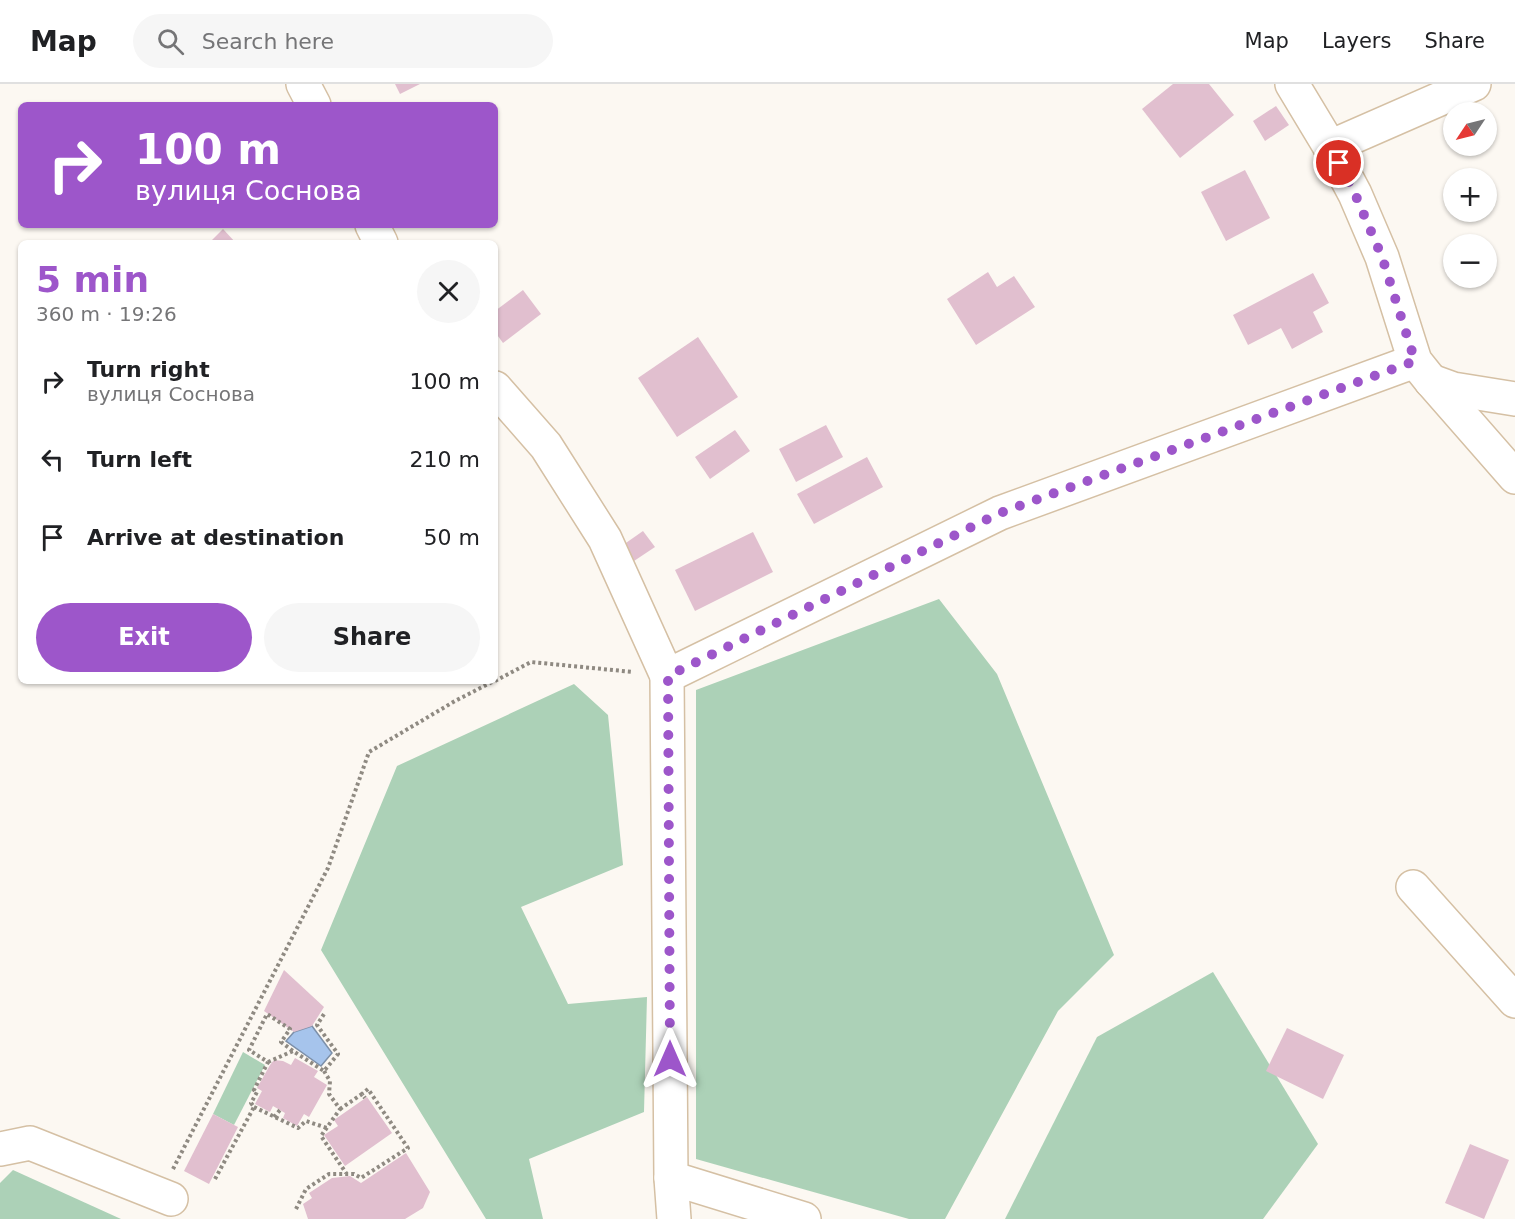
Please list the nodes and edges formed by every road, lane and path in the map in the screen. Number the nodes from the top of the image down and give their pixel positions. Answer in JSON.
{"nodes":[{"id":1,"x":303,"y":84,"type":"edge"},
{"id":2,"x":1292,"y":84,"type":"edge"},
{"id":3,"x":1474,"y":84,"type":"edge"},
{"id":4,"x":312,"y":102,"type":"edge"},
{"id":5,"x":1330,"y":147,"type":"junction"},
{"id":6,"x":1423,"y":371,"type":"junction"},
{"id":7,"x":498,"y":391,"type":"edge"},
{"id":8,"x":1515,"y":399,"type":"edge"},
{"id":9,"x":1515,"y":477,"type":"edge"},
{"id":10,"x":668,"y":676,"type":"junction"},
{"id":11,"x":498,"y":679,"type":"edge"},
{"id":12,"x":489,"y":684,"type":"edge"},
{"id":13,"x":1413,"y":887,"type":"dead end"},
{"id":14,"x":1515,"y":1001,"type":"edge"},
{"id":15,"x":324,"y":1014,"type":"dead end"},
{"id":16,"x":293,"y":1051,"type":"junction"},
{"id":17,"x":268,"y":1062,"type":"junction"},
{"id":18,"x":324,"y":1071,"type":"junction"},
{"id":19,"x":254,"y":1107,"type":"junction"},
{"id":20,"x":340,"y":1109,"type":"junction"},
{"id":21,"x":280,"y":1110,"type":"dead end"},
{"id":22,"x":274,"y":1117,"type":"junction"},
{"id":23,"x":327,"y":1128,"type":"junction"},
{"id":24,"x":0,"y":1149,"type":"edge"},
{"id":25,"x":346,"y":1174,"type":"junction"},
{"id":26,"x":671,"y":1178,"type":"junction"},
{"id":27,"x":215,"y":1179,"type":"dead end"},
{"id":28,"x":166,"y":1196,"type":"joint"},
{"id":29,"x":296,"y":1209,"type":"dead end"},
{"id":30,"x":674,"y":1219,"type":"edge"},
{"id":31,"x":804,"y":1219,"type":"edge"}],
"edges":[{"from":1,"to":4,"type":"street"},
{"from":2,"to":5,"type":"street"},
{"from":3,"to":5,"type":"street"},
{"from":5,"to":6,"type":"street"},
{"from":6,"to":8,"type":"street"},
{"from":6,"to":9,"type":"street"},
{"from":6,"to":10,"type":"street"},
{"from":7,"to":10,"type":"street"},
{"from":10,"to":11,"type":"path"},
{"from":10,"to":26,"type":"street"},
{"from":12,"to":28,"type":"path"},
{"from":13,"to":14,"type":"street"},
{"from":15,"to":18,"type":"path"},
{"from":16,"to":17,"type":"path"},
{"from":16,"to":17,"type":"path"},
{"from":16,"to":18,"type":"path"},
{"from":17,"to":19,"type":"path"},
{"from":18,"to":20,"type":"path"},
{"from":19,"to":22,"type":"path"},
{"from":19,"to":27,"type":"path"},
{"from":20,"to":23,"type":"path"},
{"from":20,"to":25,"type":"path"},
{"from":21,"to":22,"type":"path"},
{"from":22,"to":23,"type":"path"},
{"from":23,"to":25,"type":"path"},
{"from":24,"to":28,"type":"street"},
{"from":25,"to":29,"type":"path"},
{"from":26,"to":30,"type":"street"},
{"from":26,"to":31,"type":"street"}]}
